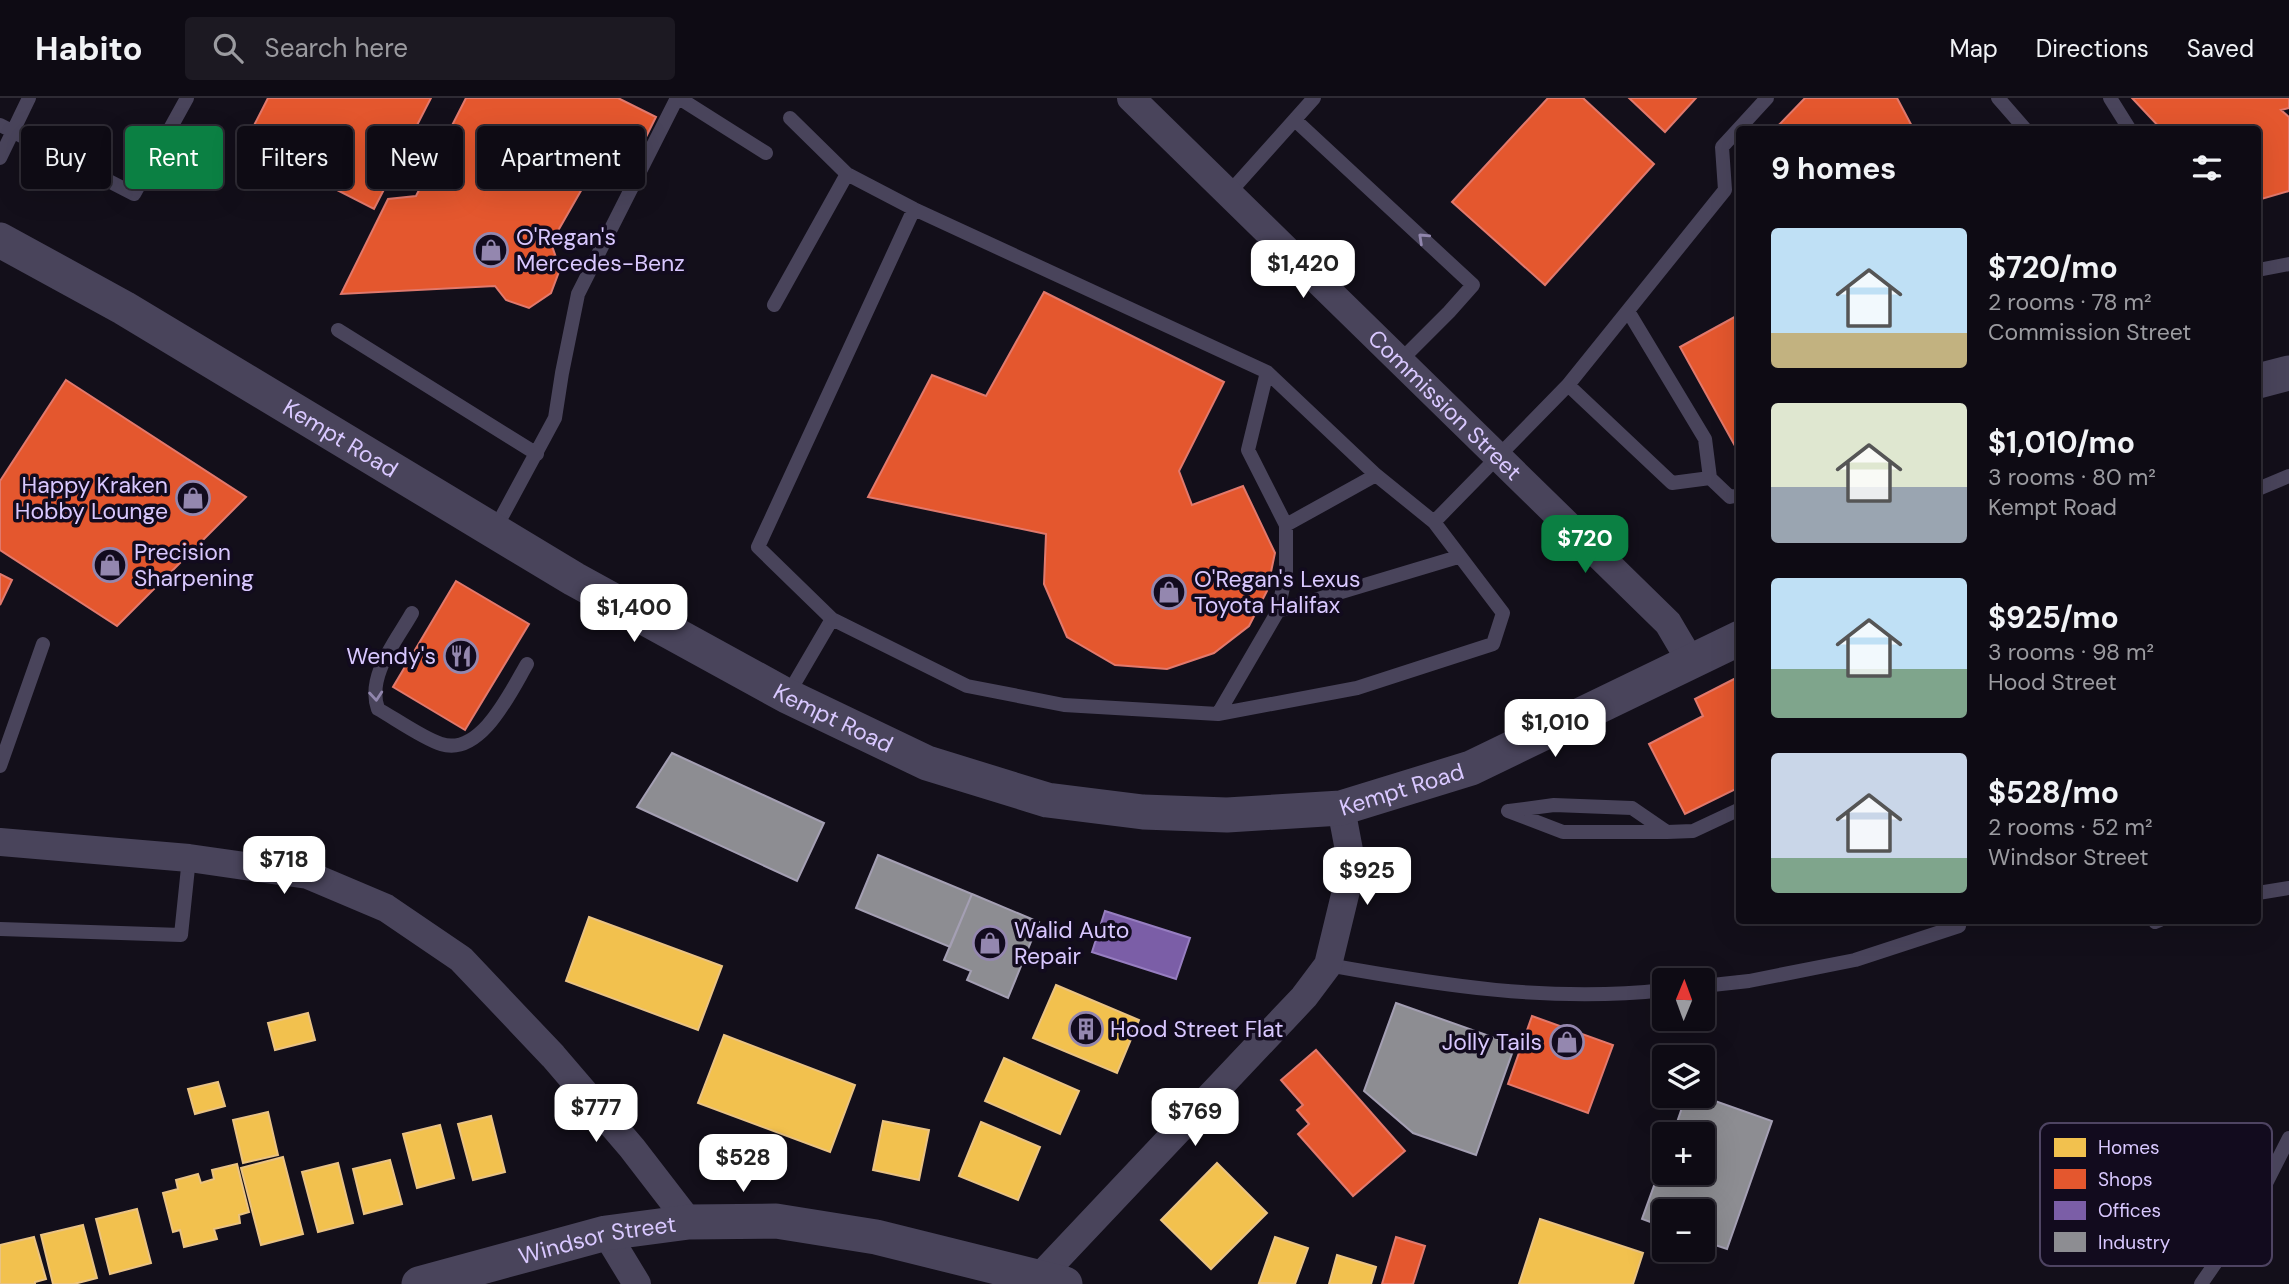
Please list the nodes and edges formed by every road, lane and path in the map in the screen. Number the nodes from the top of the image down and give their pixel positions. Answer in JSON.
{"nodes":[{"id":1,"x":29,"y":98,"type":"edge"},
{"id":2,"x":187,"y":98,"type":"edge"},
{"id":3,"x":678,"y":98,"type":"edge"},
{"id":4,"x":1131,"y":98,"type":"edge"},
{"id":5,"x":1314,"y":98,"type":"edge"},
{"id":6,"x":1767,"y":98,"type":"edge"},
{"id":7,"x":1998,"y":98,"type":"edge"},
{"id":8,"x":2110,"y":98,"type":"edge"},
{"id":9,"x":790,"y":118,"type":"dead end"},
{"id":10,"x":1296,"y":120,"type":"junction"},
{"id":11,"x":1741,"y":126,"type":"edge"},
{"id":12,"x":2022,"y":126,"type":"edge"},
{"id":13,"x":2128,"y":126,"type":"edge"},
{"id":14,"x":6,"y":128,"type":"edge"},
{"id":15,"x":1736,"y":132,"type":"edge"},
{"id":16,"x":766,"y":153,"type":"dead end"},
{"id":17,"x":0,"y":158,"type":"edge"},
{"id":18,"x":847,"y":174,"type":"junction"},
{"id":19,"x":1228,"y":193,"type":"junction"},
{"id":20,"x":914,"y":209,"type":"junction"},
{"id":21,"x":0,"y":240,"type":"edge"},
{"id":22,"x":2289,"y":264,"type":"edge"},
{"id":23,"x":2261,"y":269,"type":"edge"},
{"id":24,"x":774,"y":305,"type":"dead end"},
{"id":25,"x":1628,"y":311,"type":"junction"},
{"id":26,"x":338,"y":330,"type":"dead end"},
{"id":27,"x":1401,"y":360,"type":"junction"},
{"id":28,"x":1267,"y":372,"type":"junction"},
{"id":29,"x":1567,"y":385,"type":"junction"},
{"id":30,"x":537,"y":454,"type":"junction"},
{"id":31,"x":1499,"y":456,"type":"junction"},
{"id":32,"x":1376,"y":475,"type":"junction"},
{"id":33,"x":2289,"y":476,"type":"edge"},
{"id":34,"x":1710,"y":478,"type":"junction"},
{"id":35,"x":2261,"y":488,"type":"edge"},
{"id":36,"x":1736,"y":496,"type":"edge"},
{"id":37,"x":1434,"y":523,"type":"junction"},
{"id":38,"x":1286,"y":525,"type":"junction"},
{"id":39,"x":493,"y":532,"type":"junction"},
{"id":40,"x":1458,"y":557,"type":"junction"},
{"id":41,"x":1278,"y":611,"type":"junction"},
{"id":42,"x":412,"y":613,"type":"dead end"},
{"id":43,"x":832,"y":619,"type":"junction"},
{"id":44,"x":1736,"y":640,"type":"edge"},
{"id":45,"x":43,"y":644,"type":"dead end"},
{"id":46,"x":1691,"y":662,"type":"junction"},
{"id":47,"x":527,"y":664,"type":"dead end"},
{"id":48,"x":787,"y":696,"type":"junction"},
{"id":49,"x":1218,"y":714,"type":"junction"},
{"id":50,"x":0,"y":765,"type":"edge"},
{"id":51,"x":1341,"y":808,"type":"junction"},
{"id":52,"x":1736,"y":810,"type":"edge"},
{"id":53,"x":1667,"y":832,"type":"junction"},
{"id":54,"x":0,"y":842,"type":"edge"},
{"id":55,"x":189,"y":858,"type":"junction"},
{"id":56,"x":2289,"y":888,"type":"edge"},
{"id":57,"x":2261,"y":893,"type":"edge"},
{"id":58,"x":1959,"y":926,"type":"dead end"},
{"id":59,"x":0,"y":929,"type":"edge"},
{"id":60,"x":1328,"y":965,"type":"junction"},
{"id":61,"x":1715,"y":985,"type":"edge"},
{"id":62,"x":1652,"y":992,"type":"edge"},
{"id":63,"x":2289,"y":1138,"type":"edge"},
{"id":64,"x":2272,"y":1172,"type":"edge"},
{"id":65,"x":689,"y":1222,"type":"junction"},
{"id":66,"x":606,"y":1233,"type":"junction"},
{"id":67,"x":2213,"y":1266,"type":"edge"},
{"id":68,"x":1048,"y":1281,"type":"edge"},
{"id":69,"x":419,"y":1284,"type":"edge"},
{"id":70,"x":637,"y":1284,"type":"edge"},
{"id":71,"x":2201,"y":1284,"type":"edge"}],
"edges":[{"from":1,"to":14,"type":"lane"},
{"from":2,"to":14,"type":"lane"},
{"from":3,"to":16,"type":"lane"},
{"from":3,"to":30,"type":"lane"},
{"from":4,"to":19,"type":"street","name":"Commission Street"},
{"from":5,"to":10,"type":"lane"},
{"from":6,"to":11,"type":"lane"},
{"from":7,"to":12,"type":"lane"},
{"from":8,"to":13,"type":"lane"},
{"from":9,"to":18,"type":"lane"},
{"from":10,"to":19,"type":"lane"},
{"from":27,"to":10,"type":"lane","one_way":true},
{"from":14,"to":17,"type":"lane"},
{"from":15,"to":25,"type":"lane"},
{"from":18,"to":20,"type":"lane"},
{"from":18,"to":24,"type":"lane"},
{"from":19,"to":27,"type":"street","name":"Commission Street"},
{"from":20,"to":28,"type":"lane"},
{"from":20,"to":43,"type":"lane"},
{"from":21,"to":39,"type":"street","name":"Kempt Road"},
{"from":22,"to":23,"type":"lane"},
{"from":25,"to":29,"type":"lane"},
{"from":25,"to":34,"type":"lane"},
{"from":26,"to":30,"type":"lane"},
{"from":27,"to":31,"type":"street","name":"Commission Street"},
{"from":28,"to":32,"type":"lane"},
{"from":28,"to":38,"type":"lane"},
{"from":29,"to":31,"type":"lane"},
{"from":29,"to":34,"type":"lane"},
{"from":30,"to":39,"type":"lane"},
{"from":31,"to":37,"type":"lane"},
{"from":31,"to":46,"type":"street","name":"Commission Street"},
{"from":32,"to":37,"type":"lane"},
{"from":32,"to":38,"type":"lane"},
{"from":33,"to":35,"type":"lane"},
{"from":34,"to":36,"type":"lane"},
{"from":37,"to":40,"type":"lane"},
{"from":38,"to":41,"type":"lane"},
{"from":39,"to":48,"type":"street","name":"Kempt Road"},
{"from":40,"to":41,"type":"lane"},
{"from":40,"to":49,"type":"lane"},
{"from":41,"to":49,"type":"lane"},
{"from":42,"to":47,"type":"lane","one_way":true},
{"from":43,"to":48,"type":"lane"},
{"from":43,"to":49,"type":"lane"},
{"from":44,"to":46,"type":"street","name":"Kempt Road"},
{"from":45,"to":50,"type":"lane"},
{"from":46,"to":51,"type":"street","name":"Kempt Road"},
{"from":48,"to":51,"type":"street","name":"Kempt Road"},
{"from":51,"to":60,"type":"street"},
{"from":52,"to":53,"type":"lane"},
{"from":53,"to":53,"type":"lane"},
{"from":54,"to":55,"type":"street"},
{"from":55,"to":59,"type":"lane"},
{"from":55,"to":65,"type":"street"},
{"from":56,"to":57,"type":"lane"},
{"from":58,"to":61,"type":"lane"},
{"from":60,"to":62,"type":"lane"},
{"from":60,"to":68,"type":"street"},
{"from":63,"to":64,"type":"lane"},
{"from":65,"to":66,"type":"street","name":"Windsor Street"},
{"from":65,"to":68,"type":"street","name":"Windsor Street"},
{"from":66,"to":69,"type":"street","name":"Windsor Street"},
{"from":66,"to":70,"type":"street"},
{"from":67,"to":71,"type":"lane"}]}
